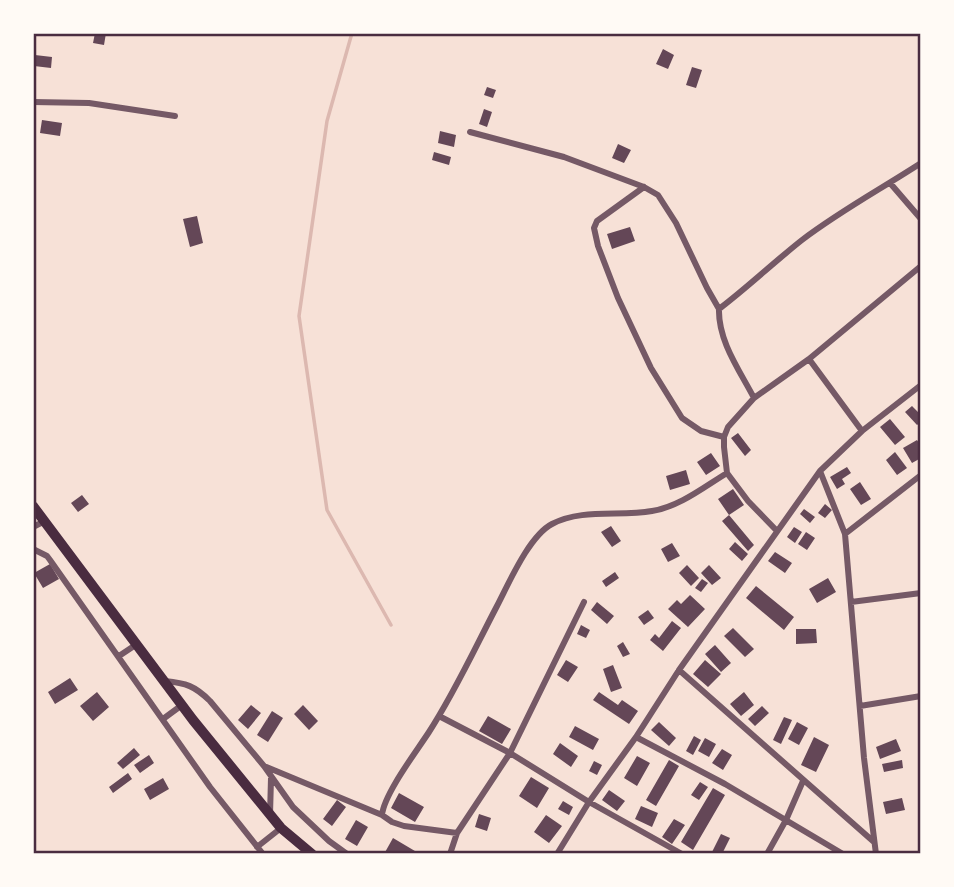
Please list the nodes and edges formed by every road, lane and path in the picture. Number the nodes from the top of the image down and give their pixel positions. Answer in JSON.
{"nodes":[{"id":1,"x":33,"y":102,"type":"edge"},
{"id":2,"x":175,"y":116,"type":"dead end"},
{"id":3,"x":470,"y":132,"type":"dead end"},
{"id":4,"x":921,"y":163,"type":"edge"},
{"id":5,"x":890,"y":183,"type":"junction"},
{"id":6,"x":644,"y":187,"type":"junction"},
{"id":7,"x":921,"y":219,"type":"edge"},
{"id":8,"x":921,"y":266,"type":"edge"},
{"id":9,"x":719,"y":309,"type":"junction"},
{"id":10,"x":809,"y":359,"type":"junction"},
{"id":11,"x":921,"y":385,"type":"edge"},
{"id":12,"x":754,"y":398,"type":"junction"},
{"id":13,"x":862,"y":431,"type":"junction"},
{"id":14,"x":724,"y":437,"type":"junction"},
{"id":15,"x":820,"y":471,"type":"junction"},
{"id":16,"x":727,"y":472,"type":"junction"},
{"id":17,"x":921,"y":475,"type":"edge"},
{"id":18,"x":33,"y":506,"type":"edge"},
{"id":19,"x":45,"y":521,"type":"junction"},
{"id":20,"x":33,"y":527,"type":"edge"},
{"id":21,"x":777,"y":531,"type":"junction"},
{"id":22,"x":845,"y":534,"type":"junction"},
{"id":23,"x":33,"y":549,"type":"edge"},
{"id":24,"x":921,"y":593,"type":"edge"},
{"id":25,"x":584,"y":602,"type":"dead end"},
{"id":26,"x":851,"y":602,"type":"junction"},
{"id":27,"x":137,"y":644,"type":"junction"},
{"id":28,"x":118,"y":656,"type":"junction"},
{"id":29,"x":679,"y":670,"type":"junction"},
{"id":30,"x":164,"y":681,"type":"junction"},
{"id":31,"x":921,"y":696,"type":"edge"},
{"id":32,"x":182,"y":705,"type":"junction"},
{"id":33,"x":860,"y":706,"type":"junction"},
{"id":34,"x":439,"y":716,"type":"junction"},
{"id":35,"x":163,"y":719,"type":"junction"},
{"id":36,"x":636,"y":737,"type":"junction"},
{"id":37,"x":510,"y":753,"type":"junction"},
{"id":38,"x":264,"y":766,"type":"junction"},
{"id":39,"x":271,"y":776,"type":"junction"},
{"id":40,"x":803,"y":781,"type":"junction"},
{"id":41,"x":589,"y":802,"type":"junction"},
{"id":42,"x":270,"y":815,"type":"junction"},
{"id":43,"x":382,"y":815,"type":"junction"},
{"id":44,"x":786,"y":820,"type":"junction"},
{"id":45,"x":281,"y":828,"type":"junction"},
{"id":46,"x":457,"y":833,"type":"junction"},
{"id":47,"x":874,"y":843,"type":"junction"},
{"id":48,"x":257,"y":847,"type":"junction"},
{"id":49,"x":263,"y":854,"type":"edge"},
{"id":50,"x":312,"y":854,"type":"edge"},
{"id":51,"x":347,"y":854,"type":"edge"},
{"id":52,"x":450,"y":854,"type":"edge"},
{"id":53,"x":558,"y":854,"type":"edge"},
{"id":54,"x":682,"y":854,"type":"edge"},
{"id":55,"x":767,"y":854,"type":"edge"},
{"id":56,"x":843,"y":854,"type":"edge"},
{"id":57,"x":876,"y":854,"type":"edge"}],
"edges":[{"from":1,"to":2,"type":"street"},
{"from":3,"to":6,"type":"street"},
{"from":4,"to":5,"type":"street"},
{"from":5,"to":7,"type":"street"},
{"from":5,"to":9,"type":"street"},
{"from":6,"to":9,"type":"street"},
{"from":6,"to":14,"type":"street"},
{"from":8,"to":10,"type":"street"},
{"from":9,"to":12,"type":"street"},
{"from":10,"to":12,"type":"street"},
{"from":10,"to":13,"type":"street"},
{"from":11,"to":13,"type":"street"},
{"from":12,"to":14,"type":"street"},
{"from":13,"to":15,"type":"street"},
{"from":14,"to":16,"type":"street"},
{"from":15,"to":21,"type":"street"},
{"from":15,"to":22,"type":"street"},
{"from":16,"to":21,"type":"street"},
{"from":16,"to":34,"type":"street"},
{"from":17,"to":22,"type":"street"},
{"from":18,"to":19,"type":"main road"},
{"from":19,"to":20,"type":"street"},
{"from":19,"to":27,"type":"main road"},
{"from":21,"to":29,"type":"street"},
{"from":22,"to":26,"type":"street"},
{"from":23,"to":28,"type":"street"},
{"from":24,"to":26,"type":"street"},
{"from":25,"to":37,"type":"street"},
{"from":26,"to":33,"type":"street"},
{"from":27,"to":28,"type":"street"},
{"from":27,"to":30,"type":"main road"},
{"from":28,"to":35,"type":"street"},
{"from":29,"to":36,"type":"street"},
{"from":29,"to":40,"type":"street"},
{"from":30,"to":32,"type":"main road"},
{"from":30,"to":38,"type":"street"},
{"from":31,"to":33,"type":"street"},
{"from":32,"to":35,"type":"street"},
{"from":32,"to":42,"type":"main road"},
{"from":33,"to":47,"type":"street"},
{"from":34,"to":37,"type":"street"},
{"from":34,"to":43,"type":"street"},
{"from":35,"to":48,"type":"street"},
{"from":36,"to":41,"type":"street"},
{"from":36,"to":44,"type":"street"},
{"from":37,"to":41,"type":"street"},
{"from":37,"to":46,"type":"street"},
{"from":38,"to":39,"type":"street"},
{"from":38,"to":43,"type":"street"},
{"from":39,"to":42,"type":"street"},
{"from":39,"to":51,"type":"street"},
{"from":40,"to":44,"type":"street"},
{"from":40,"to":47,"type":"street"},
{"from":41,"to":53,"type":"street"},
{"from":41,"to":54,"type":"street"},
{"from":42,"to":45,"type":"main road"},
{"from":43,"to":46,"type":"street"},
{"from":44,"to":55,"type":"street"},
{"from":44,"to":56,"type":"street"},
{"from":45,"to":48,"type":"street"},
{"from":45,"to":50,"type":"main road"},
{"from":46,"to":52,"type":"street"},
{"from":47,"to":57,"type":"street"},
{"from":48,"to":49,"type":"street"}]}
